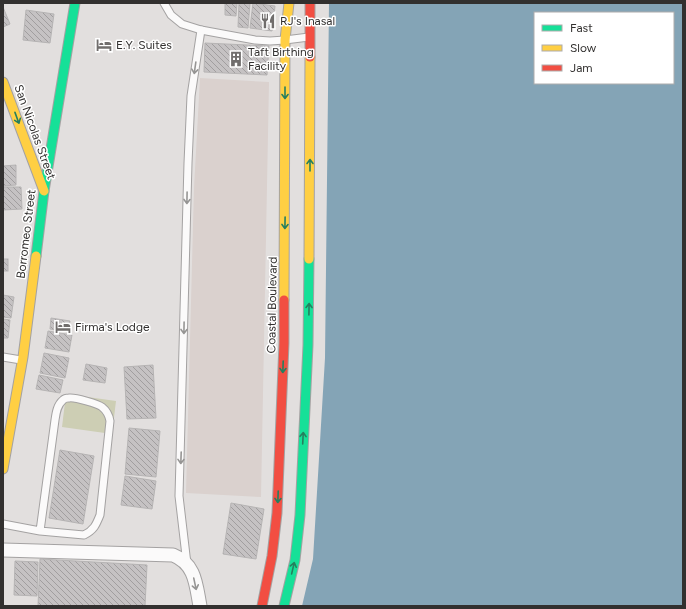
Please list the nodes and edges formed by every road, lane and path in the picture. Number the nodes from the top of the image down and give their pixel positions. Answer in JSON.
{"nodes":[{"id":1,"x":76,"y":3,"type":"edge"},
{"id":2,"x":164,"y":3,"type":"edge"},
{"id":3,"x":289,"y":3,"type":"edge"},
{"id":4,"x":310,"y":3,"type":"edge"},
{"id":5,"x":201,"y":30,"type":"junction"},
{"id":6,"x":310,"y":37,"type":"junction"},
{"id":7,"x":285,"y":40,"type":"junction"},
{"id":8,"x":3,"y":82,"type":"edge"},
{"id":9,"x":310,"y":184,"type":"junction"},
{"id":10,"x":292,"y":185,"type":"junction"},
{"id":11,"x":44,"y":191,"type":"junction"},
{"id":12,"x":3,"y":357,"type":"edge"},
{"id":13,"x":23,"y":360,"type":"junction"},
{"id":14,"x":3,"y":469,"type":"edge"},
{"id":15,"x":288,"y":514,"type":"junction"},
{"id":16,"x":3,"y":524,"type":"edge"},
{"id":17,"x":40,"y":531,"type":"junction"},
{"id":18,"x":3,"y":550,"type":"edge"},
{"id":19,"x":187,"y":564,"type":"junction"},
{"id":20,"x":200,"y":606,"type":"edge"},
{"id":21,"x":262,"y":606,"type":"edge"},
{"id":22,"x":284,"y":606,"type":"edge"}],
"edges":[{"from":1,"to":11,"type":"street","name":"Borromeo Street"},
{"from":2,"to":5,"type":"lane"},
{"from":3,"to":7,"type":"street","name":"Coastal Boulevard"},
{"from":4,"to":6,"type":"street","name":"Coastal Boulevard"},
{"from":5,"to":7,"type":"lane"},
{"from":5,"to":19,"type":"lane","one_way":true},
{"from":6,"to":7,"type":"lane"},
{"from":9,"to":6,"type":"street","name":"Coastal Boulevard","one_way":true},
{"from":7,"to":10,"type":"street","name":"Coastal Boulevard","one_way":true},
{"from":8,"to":11,"type":"street","name":"San Nicolas Street","one_way":true},
{"from":9,"to":10,"type":"street"},
{"from":15,"to":9,"type":"street","name":"Coastal Boulevard","one_way":true},
{"from":10,"to":15,"type":"street","name":"Coastal Boulevard","one_way":true},
{"from":11,"to":13,"type":"street","name":"Borromeo Street"},
{"from":12,"to":13,"type":"lane"},
{"from":13,"to":14,"type":"street","name":"Borromeo Street"},
{"from":15,"to":21,"type":"street","name":"Coastal Boulevard"},
{"from":22,"to":15,"type":"street","name":"Coastal Boulevard","one_way":true},
{"from":16,"to":17,"type":"lane"},
{"from":17,"to":17,"type":"lane"},
{"from":18,"to":19,"type":"street"},
{"from":19,"to":20,"type":"street","one_way":true}]}
